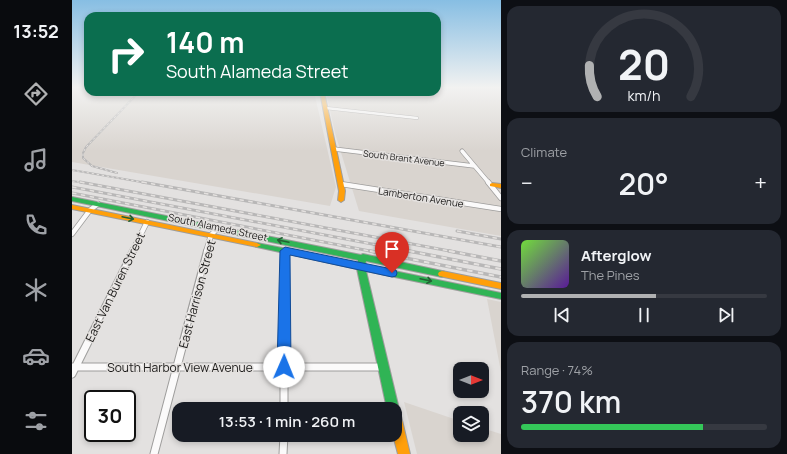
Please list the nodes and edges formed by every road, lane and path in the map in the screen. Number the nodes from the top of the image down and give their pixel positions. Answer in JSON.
{"nodes":[{"id":1,"x":326,"y":109,"type":"edge"},
{"id":2,"x":337,"y":109,"type":"edge"},
{"id":3,"x":417,"y":118,"type":"dead end"},
{"id":4,"x":334,"y":149,"type":"junction"},
{"id":5,"x":462,"y":151,"type":"dead end"},
{"id":6,"x":474,"y":166,"type":"junction"},
{"id":7,"x":341,"y":184,"type":"junction"},
{"id":8,"x":492,"y":186,"type":"junction"},
{"id":9,"x":501,"y":186,"type":"edge"},
{"id":10,"x":501,"y":198,"type":"edge"},
{"id":11,"x":72,"y":199,"type":"edge"},
{"id":12,"x":341,"y":200,"type":"dead end"},
{"id":13,"x":98,"y":204,"type":"junction"},
{"id":14,"x":72,"y":207,"type":"edge"},
{"id":15,"x":501,"y":209,"type":"edge"},
{"id":16,"x":90,"y":210,"type":"junction"},
{"id":17,"x":147,"y":222,"type":"junction"},
{"id":18,"x":218,"y":228,"type":"junction"},
{"id":19,"x":72,"y":234,"type":"edge"},
{"id":20,"x":211,"y":235,"type":"junction"},
{"id":21,"x":285,"y":251,"type":"junction"},
{"id":22,"x":363,"y":257,"type":"junction"},
{"id":23,"x":361,"y":266,"type":"junction"},
{"id":24,"x":501,"y":286,"type":"edge"},
{"id":25,"x":501,"y":296,"type":"edge"},
{"id":26,"x":384,"y":366,"type":"junction"},
{"id":27,"x":177,"y":367,"type":"junction"},
{"id":28,"x":284,"y":367,"type":"junction"},
{"id":29,"x":73,"y":369,"type":"edge"},
{"id":30,"x":284,"y":402,"type":"edge"},
{"id":31,"x":392,"y":402,"type":"edge"},
{"id":32,"x":284,"y":442,"type":"edge"},
{"id":33,"x":401,"y":442,"type":"edge"},
{"id":34,"x":154,"y":454,"type":"edge"},
{"id":35,"x":283,"y":454,"type":"edge"},
{"id":36,"x":404,"y":454,"type":"edge"}],
"edges":[{"from":1,"to":4,"type":"main road"},
{"from":2,"to":3,"type":"street"},
{"from":4,"to":6,"type":"street","name":"South Brant Avenue"},
{"from":4,"to":7,"type":"main road"},
{"from":5,"to":6,"type":"street"},
{"from":6,"to":8,"type":"street"},
{"from":7,"to":12,"type":"main road"},
{"from":7,"to":15,"type":"street","name":"Lamberton Avenue"},
{"from":8,"to":9,"type":"main road"},
{"from":8,"to":10,"type":"street"},
{"from":11,"to":13,"type":"main road","name":"South Alameda Street"},
{"from":13,"to":16,"type":"street"},
{"from":13,"to":18,"type":"main road","name":"South Alameda Street"},
{"from":14,"to":16,"type":"main road","name":"South Alameda Street"},
{"from":16,"to":17,"type":"main road","name":"South Alameda Street","one_way":true},
{"from":16,"to":19,"type":"street"},
{"from":17,"to":20,"type":"main road","name":"South Alameda Street"},
{"from":17,"to":29,"type":"street","name":"East Van Buren Street"},
{"from":18,"to":20,"type":"street","name":"East Harrison Street"},
{"from":22,"to":18,"type":"main road","name":"South Alameda Street","one_way":true},
{"from":20,"to":21,"type":"main road","name":"South Alameda Street"},
{"from":20,"to":27,"type":"street","name":"East Harrison Street"},
{"from":21,"to":23,"type":"main road","name":"South Alameda Street"},
{"from":21,"to":28,"type":"street"},
{"from":22,"to":23,"type":"main road"},
{"from":22,"to":24,"type":"main road","name":"South Alameda Street"},
{"from":23,"to":25,"type":"main road","name":"South Alameda Street","one_way":true},
{"from":23,"to":26,"type":"main road"},
{"from":26,"to":28,"type":"street","name":"South Harbor View Avenue"},
{"from":26,"to":31,"type":"main road"},
{"from":27,"to":28,"type":"street","name":"South Harbor View Avenue"},
{"from":27,"to":29,"type":"street","name":"South Harbor View Avenue"},
{"from":27,"to":34,"type":"street","name":"East Harrison Street"},
{"from":28,"to":30,"type":"street"},
{"from":32,"to":35,"type":"street"},
{"from":33,"to":36,"type":"main road"}]}
